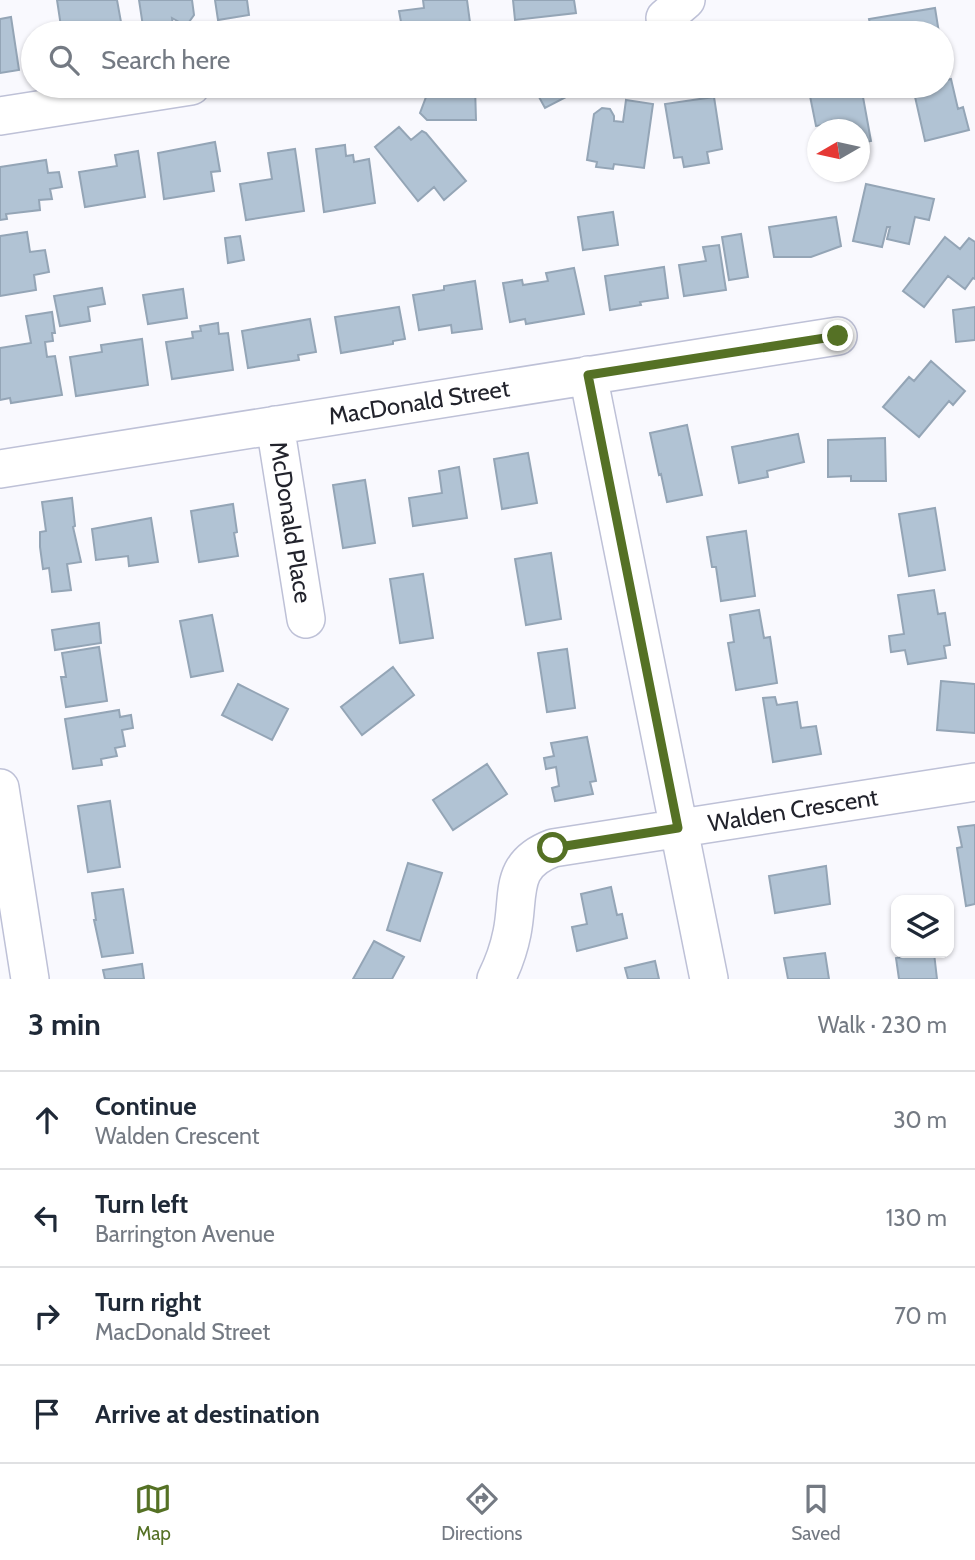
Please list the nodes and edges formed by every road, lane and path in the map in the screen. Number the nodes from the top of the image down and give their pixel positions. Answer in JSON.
{"nodes":[{"id":1,"x":115,"y":98,"type":"edge"},
{"id":2,"x":0,"y":116,"type":"edge"},
{"id":3,"x":838,"y":336,"type":"dead end"},
{"id":4,"x":588,"y":375,"type":"junction"},
{"id":5,"x":275,"y":425,"type":"junction"},
{"id":6,"x":0,"y":469,"type":"edge"},
{"id":7,"x":306,"y":619,"type":"dead end"},
{"id":8,"x":975,"y":782,"type":"edge"},
{"id":9,"x":0,"y":788,"type":"edge"},
{"id":10,"x":678,"y":828,"type":"junction"},
{"id":11,"x":20,"y":977,"type":"edge"},
{"id":12,"x":496,"y":979,"type":"edge"},
{"id":13,"x":709,"y":979,"type":"edge"}],
"edges":[{"from":1,"to":2,"type":"street"},
{"from":3,"to":4,"type":"street","name":"MacDonald Street"},
{"from":4,"to":5,"type":"street","name":"MacDonald Street"},
{"from":4,"to":10,"type":"street"},
{"from":5,"to":6,"type":"street","name":"MacDonald Street"},
{"from":5,"to":7,"type":"street","name":"McDonald Place"},
{"from":8,"to":10,"type":"street","name":"Walden Crescent"},
{"from":9,"to":11,"type":"street"},
{"from":10,"to":12,"type":"street","name":"Walden Crescent"},
{"from":10,"to":13,"type":"street"}]}
